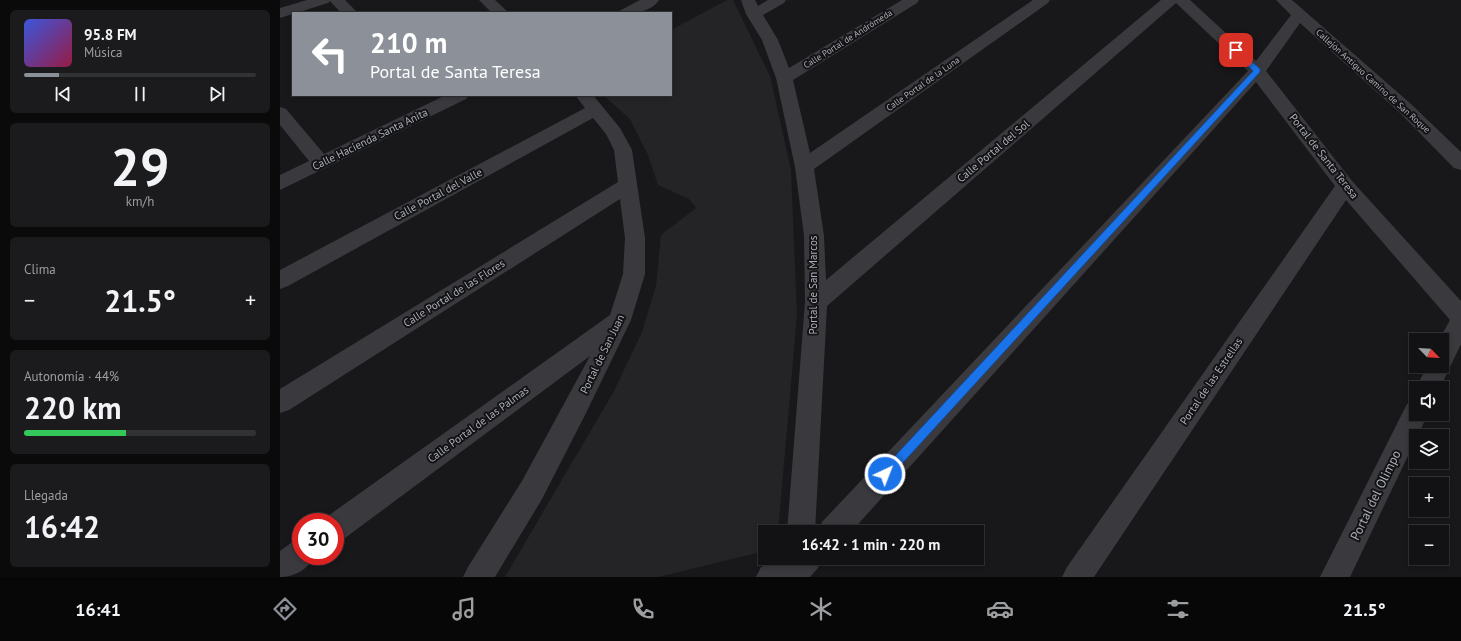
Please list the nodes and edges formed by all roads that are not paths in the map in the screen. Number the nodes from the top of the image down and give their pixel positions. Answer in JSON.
{"nodes":[{"id":1,"x":323,"y":0,"type":"edge"},
{"id":2,"x":337,"y":0,"type":"edge"},
{"id":3,"x":486,"y":0,"type":"edge"},
{"id":4,"x":652,"y":0,"type":"edge"},
{"id":5,"x":779,"y":0,"type":"edge"},
{"id":6,"x":912,"y":0,"type":"edge"},
{"id":7,"x":1043,"y":0,"type":"edge"},
{"id":8,"x":1170,"y":0,"type":"edge"},
{"id":9,"x":1182,"y":0,"type":"edge"},
{"id":10,"x":1283,"y":0,"type":"edge"},
{"id":11,"x":631,"y":7,"type":"edge"},
{"id":12,"x":751,"y":7,"type":"edge"},
{"id":13,"x":349,"y":12,"type":"edge"},
{"id":14,"x":500,"y":12,"type":"edge"},
{"id":15,"x":280,"y":13,"type":"edge"},
{"id":16,"x":1299,"y":14,"type":"junction"},
{"id":17,"x":1257,"y":71,"type":"junction"},
{"id":18,"x":784,"y":78,"type":"junction"},
{"id":19,"x":455,"y":96,"type":"edge"},
{"id":20,"x":435,"y":100,"type":"edge"},
{"id":21,"x":590,"y":102,"type":"edge"},
{"id":22,"x":280,"y":113,"type":"edge"},
{"id":23,"x":321,"y":163,"type":"junction"},
{"id":24,"x":1461,"y":163,"type":"edge"},
{"id":25,"x":804,"y":167,"type":"junction"},
{"id":26,"x":280,"y":183,"type":"edge"},
{"id":27,"x":628,"y":185,"type":"junction"},
{"id":28,"x":1346,"y":186,"type":"junction"},
{"id":29,"x":280,"y":280,"type":"edge"},
{"id":30,"x":816,"y":302,"type":"junction"},
{"id":31,"x":1461,"y":317,"type":"edge"},
{"id":32,"x":620,"y":320,"type":"junction"},
{"id":33,"x":1461,"y":320,"type":"edge"},
{"id":34,"x":1449,"y":345,"type":"edge"},
{"id":35,"x":280,"y":402,"type":"edge"},
{"id":36,"x":1412,"y":421,"type":"edge"},
{"id":37,"x":344,"y":521,"type":"edge"},
{"id":38,"x":801,"y":525,"type":"edge"},
{"id":39,"x":838,"y":525,"type":"edge"},
{"id":40,"x":292,"y":559,"type":"edge"},
{"id":41,"x":801,"y":566,"type":"edge"},
{"id":42,"x":280,"y":568,"type":"edge"},
{"id":43,"x":478,"y":577,"type":"edge"},
{"id":44,"x":771,"y":577,"type":"edge"},
{"id":45,"x":1077,"y":577,"type":"edge"},
{"id":46,"x":1335,"y":577,"type":"edge"}],
"edges":[{"from":1,"to":15,"type":"street"},
{"from":2,"to":13,"type":"street"},
{"from":3,"to":14,"type":"street"},
{"from":4,"to":11,"type":"street"},
{"from":5,"to":12,"type":"street"},
{"from":6,"to":18,"type":"street","name":"Calle Portal de Andrómeda"},
{"from":7,"to":25,"type":"street","name":"Calle Portal de la Luna"},
{"from":8,"to":30,"type":"street","name":"Calle Portal del Sol"},
{"from":9,"to":17,"type":"street","name":"Portal de Santa Teresa"},
{"from":10,"to":16,"type":"street","name":"Callejón Antiguo Camino de San Roque"},
{"from":12,"to":18,"type":"street","name":"Portal de San Marcos"},
{"from":16,"to":17,"type":"street"},
{"from":16,"to":24,"type":"street","name":"Callejón Antiguo Camino de San Roque"},
{"from":17,"to":28,"type":"street","name":"Portal de Santa Teresa"},
{"from":17,"to":39,"type":"street"},
{"from":18,"to":25,"type":"street","name":"Portal de San Marcos"},
{"from":19,"to":20,"type":"street","name":"Calle Hacienda Santa Anita"},
{"from":20,"to":23,"type":"street","name":"Calle Hacienda Santa Anita"},
{"from":21,"to":27,"type":"street","name":"Portal de San Juan"},
{"from":21,"to":29,"type":"street","name":"Calle Portal del Valle"},
{"from":22,"to":23,"type":"street"},
{"from":23,"to":26,"type":"street","name":"Calle Hacienda Santa Anita"},
{"from":25,"to":30,"type":"street","name":"Portal de San Marcos"},
{"from":27,"to":32,"type":"street","name":"Portal de San Juan"},
{"from":27,"to":35,"type":"street","name":"Calle Portal de las Flores"},
{"from":28,"to":31,"type":"street","name":"Portal de Santa Teresa"},
{"from":28,"to":45,"type":"street","name":"Portal de las Estrellas"},
{"from":30,"to":38,"type":"street","name":"Portal de San Marcos"},
{"from":32,"to":37,"type":"street","name":"Calle Portal de las Palmas"},
{"from":32,"to":43,"type":"street","name":"Portal de San Juan"},
{"from":33,"to":34,"type":"street"},
{"from":36,"to":46,"type":"street","name":"Portal del Olimpo"},
{"from":40,"to":42,"type":"street"},
{"from":41,"to":44,"type":"street"}]}
